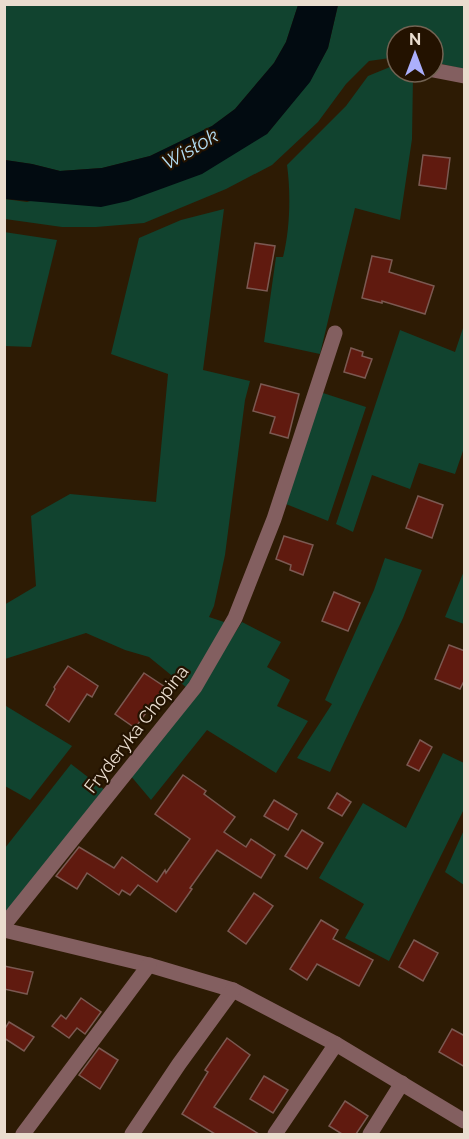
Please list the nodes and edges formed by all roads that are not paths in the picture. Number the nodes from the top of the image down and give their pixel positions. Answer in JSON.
{"nodes":[{"id":1,"x":445,"y":72,"type":"edge"},
{"id":2,"x":465,"y":76,"type":"edge"},
{"id":3,"x":335,"y":333,"type":"dead end"},
{"id":4,"x":4,"y":925,"type":"edge"},
{"id":5,"x":4,"y":930,"type":"edge"},
{"id":6,"x":149,"y":965,"type":"junction"},
{"id":7,"x":233,"y":990,"type":"junction"},
{"id":8,"x":336,"y":1044,"type":"junction"},
{"id":9,"x":402,"y":1083,"type":"junction"},
{"id":10,"x":465,"y":1121,"type":"edge"},
{"id":11,"x":23,"y":1134,"type":"edge"},
{"id":12,"x":132,"y":1134,"type":"edge"},
{"id":13,"x":275,"y":1134,"type":"edge"},
{"id":14,"x":370,"y":1134,"type":"edge"}],
"edges":[{"from":1,"to":2,"type":"street"},
{"from":3,"to":4,"type":"street","name":"Fryderyka Chopina"},
{"from":5,"to":6,"type":"street"},
{"from":6,"to":7,"type":"street"},
{"from":6,"to":11,"type":"street"},
{"from":7,"to":8,"type":"street"},
{"from":7,"to":12,"type":"street"},
{"from":8,"to":9,"type":"street"},
{"from":8,"to":13,"type":"street"},
{"from":9,"to":10,"type":"street"},
{"from":9,"to":14,"type":"street"}]}
